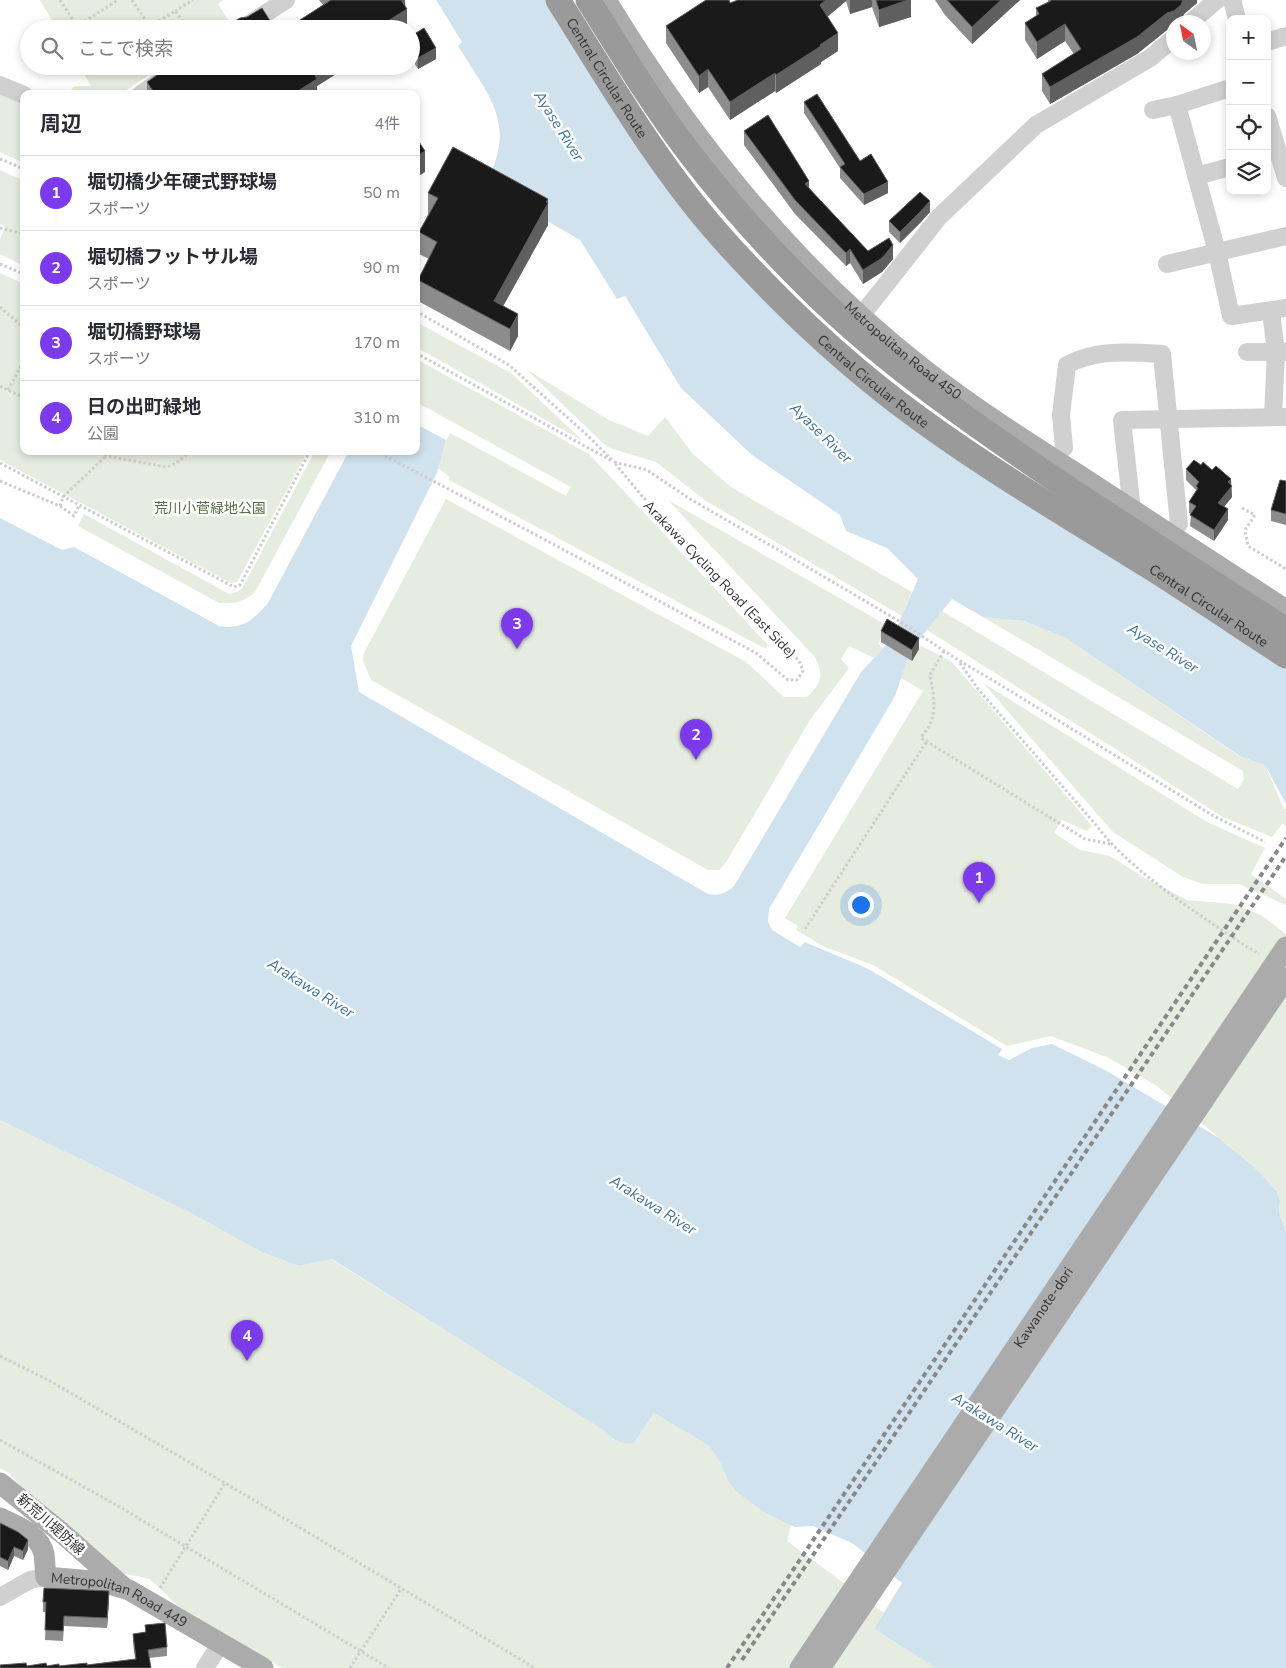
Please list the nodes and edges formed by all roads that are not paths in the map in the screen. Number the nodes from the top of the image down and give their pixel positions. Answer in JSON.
{"nodes":[{"id":1,"x":286,"y":0,"type":"edge"},
{"id":2,"x":558,"y":0,"type":"edge"},
{"id":3,"x":1217,"y":0,"type":"edge"},
{"id":4,"x":1232,"y":0,"type":"edge"},
{"id":5,"x":600,"y":4,"type":"edge"},
{"id":6,"x":1199,"y":15,"type":"edge"},
{"id":7,"x":1236,"y":15,"type":"edge"},
{"id":8,"x":256,"y":20,"type":"edge"},
{"id":9,"x":1286,"y":36,"type":"edge"},
{"id":10,"x":1271,"y":41,"type":"edge"},
{"id":11,"x":1166,"y":45,"type":"edge"},
{"id":12,"x":170,"y":75,"type":"edge"},
{"id":13,"x":0,"y":85,"type":"edge"},
{"id":14,"x":1226,"y":89,"type":"edge"},
{"id":15,"x":147,"y":90,"type":"edge"},
{"id":16,"x":20,"y":93,"type":"edge"},
{"id":17,"x":1177,"y":105,"type":"junction"},
{"id":18,"x":1153,"y":110,"type":"dead end"},
{"id":19,"x":1271,"y":143,"type":"edge"},
{"id":20,"x":1273,"y":156,"type":"edge"},
{"id":21,"x":1226,"y":168,"type":"edge"},
{"id":22,"x":1196,"y":176,"type":"junction"},
{"id":23,"x":1286,"y":178,"type":"edge"},
{"id":24,"x":1286,"y":236,"type":"edge"},
{"id":25,"x":1217,"y":252,"type":"junction"},
{"id":26,"x":1167,"y":264,"type":"dead end"},
{"id":27,"x":1278,"y":310,"type":"edge"},
{"id":28,"x":861,"y":316,"type":"junction"},
{"id":29,"x":1247,"y":352,"type":"dead end"},
{"id":30,"x":1281,"y":352,"type":"edge"},
{"id":31,"x":1280,"y":417,"type":"edge"},
{"id":32,"x":1168,"y":418,"type":"junction"},
{"id":33,"x":1064,"y":448,"type":"dead end"},
{"id":34,"x":1132,"y":510,"type":"junction"},
{"id":35,"x":1179,"y":524,"type":"dead end"},
{"id":36,"x":1149,"y":567,"type":"junction"},
{"id":37,"x":1286,"y":610,"type":"edge"},
{"id":38,"x":1286,"y":630,"type":"edge"},
{"id":39,"x":1286,"y":656,"type":"edge"},
{"id":40,"x":1286,"y":947,"type":"edge"},
{"id":41,"x":1286,"y":978,"type":"edge"},
{"id":42,"x":0,"y":1483,"type":"edge"},
{"id":43,"x":0,"y":1518,"type":"edge"},
{"id":44,"x":46,"y":1577,"type":"junction"},
{"id":45,"x":123,"y":1587,"type":"junction"},
{"id":46,"x":2,"y":1590,"type":"edge"},
{"id":47,"x":221,"y":1643,"type":"junction"},
{"id":48,"x":205,"y":1668,"type":"edge"},
{"id":49,"x":263,"y":1668,"type":"edge"},
{"id":50,"x":800,"y":1668,"type":"edge"},
{"id":51,"x":820,"y":1668,"type":"edge"}],
"edges":[{"from":1,"to":8,"type":"street"},
{"from":2,"to":36,"type":"highway","name":"Central Circular Route"},
{"from":3,"to":6,"type":"street"},
{"from":4,"to":7,"type":"street"},
{"from":5,"to":28,"type":"main road","name":"Metropolitan Road 450"},
{"from":5,"to":36,"type":"highway"},
{"from":5,"to":38,"type":"highway","name":"Central Circular Route"},
{"from":9,"to":10,"type":"street"},
{"from":11,"to":28,"type":"street"},
{"from":12,"to":15,"type":"street"},
{"from":13,"to":16,"type":"street"},
{"from":14,"to":17,"type":"street"},
{"from":17,"to":18,"type":"street"},
{"from":17,"to":22,"type":"street"},
{"from":19,"to":20,"type":"street"},
{"from":20,"to":23,"type":"street"},
{"from":21,"to":22,"type":"street"},
{"from":22,"to":25,"type":"street"},
{"from":24,"to":25,"type":"street"},
{"from":25,"to":26,"type":"street"},
{"from":25,"to":27,"type":"street"},
{"from":27,"to":30,"type":"street"},
{"from":28,"to":34,"type":"main road","name":"Metropolitan Road 450"},
{"from":29,"to":30,"type":"street"},
{"from":30,"to":31,"type":"street"},
{"from":31,"to":32,"type":"street"},
{"from":32,"to":33,"type":"street"},
{"from":32,"to":34,"type":"street"},
{"from":32,"to":35,"type":"street"},
{"from":34,"to":37,"type":"main road","name":"Metropolitan Road 450"},
{"from":36,"to":39,"type":"highway","name":"Central Circular Route"},
{"from":40,"to":50,"type":"main road","name":"Kawanote-dori"},
{"from":41,"to":51,"type":"main road","name":"Kawanote-dori"},
{"from":42,"to":45,"type":"main road","name":"新荒川堤防線"},
{"from":43,"to":44,"type":"main road","name":"Metropolitan Road 449"},
{"from":44,"to":45,"type":"main road","name":"Metropolitan Road 449"},
{"from":44,"to":46,"type":"street"},
{"from":45,"to":47,"type":"main road","name":"Metropolitan Road 449"},
{"from":47,"to":48,"type":"street"},
{"from":47,"to":49,"type":"main road","name":"Metropolitan Road 449"}]}
